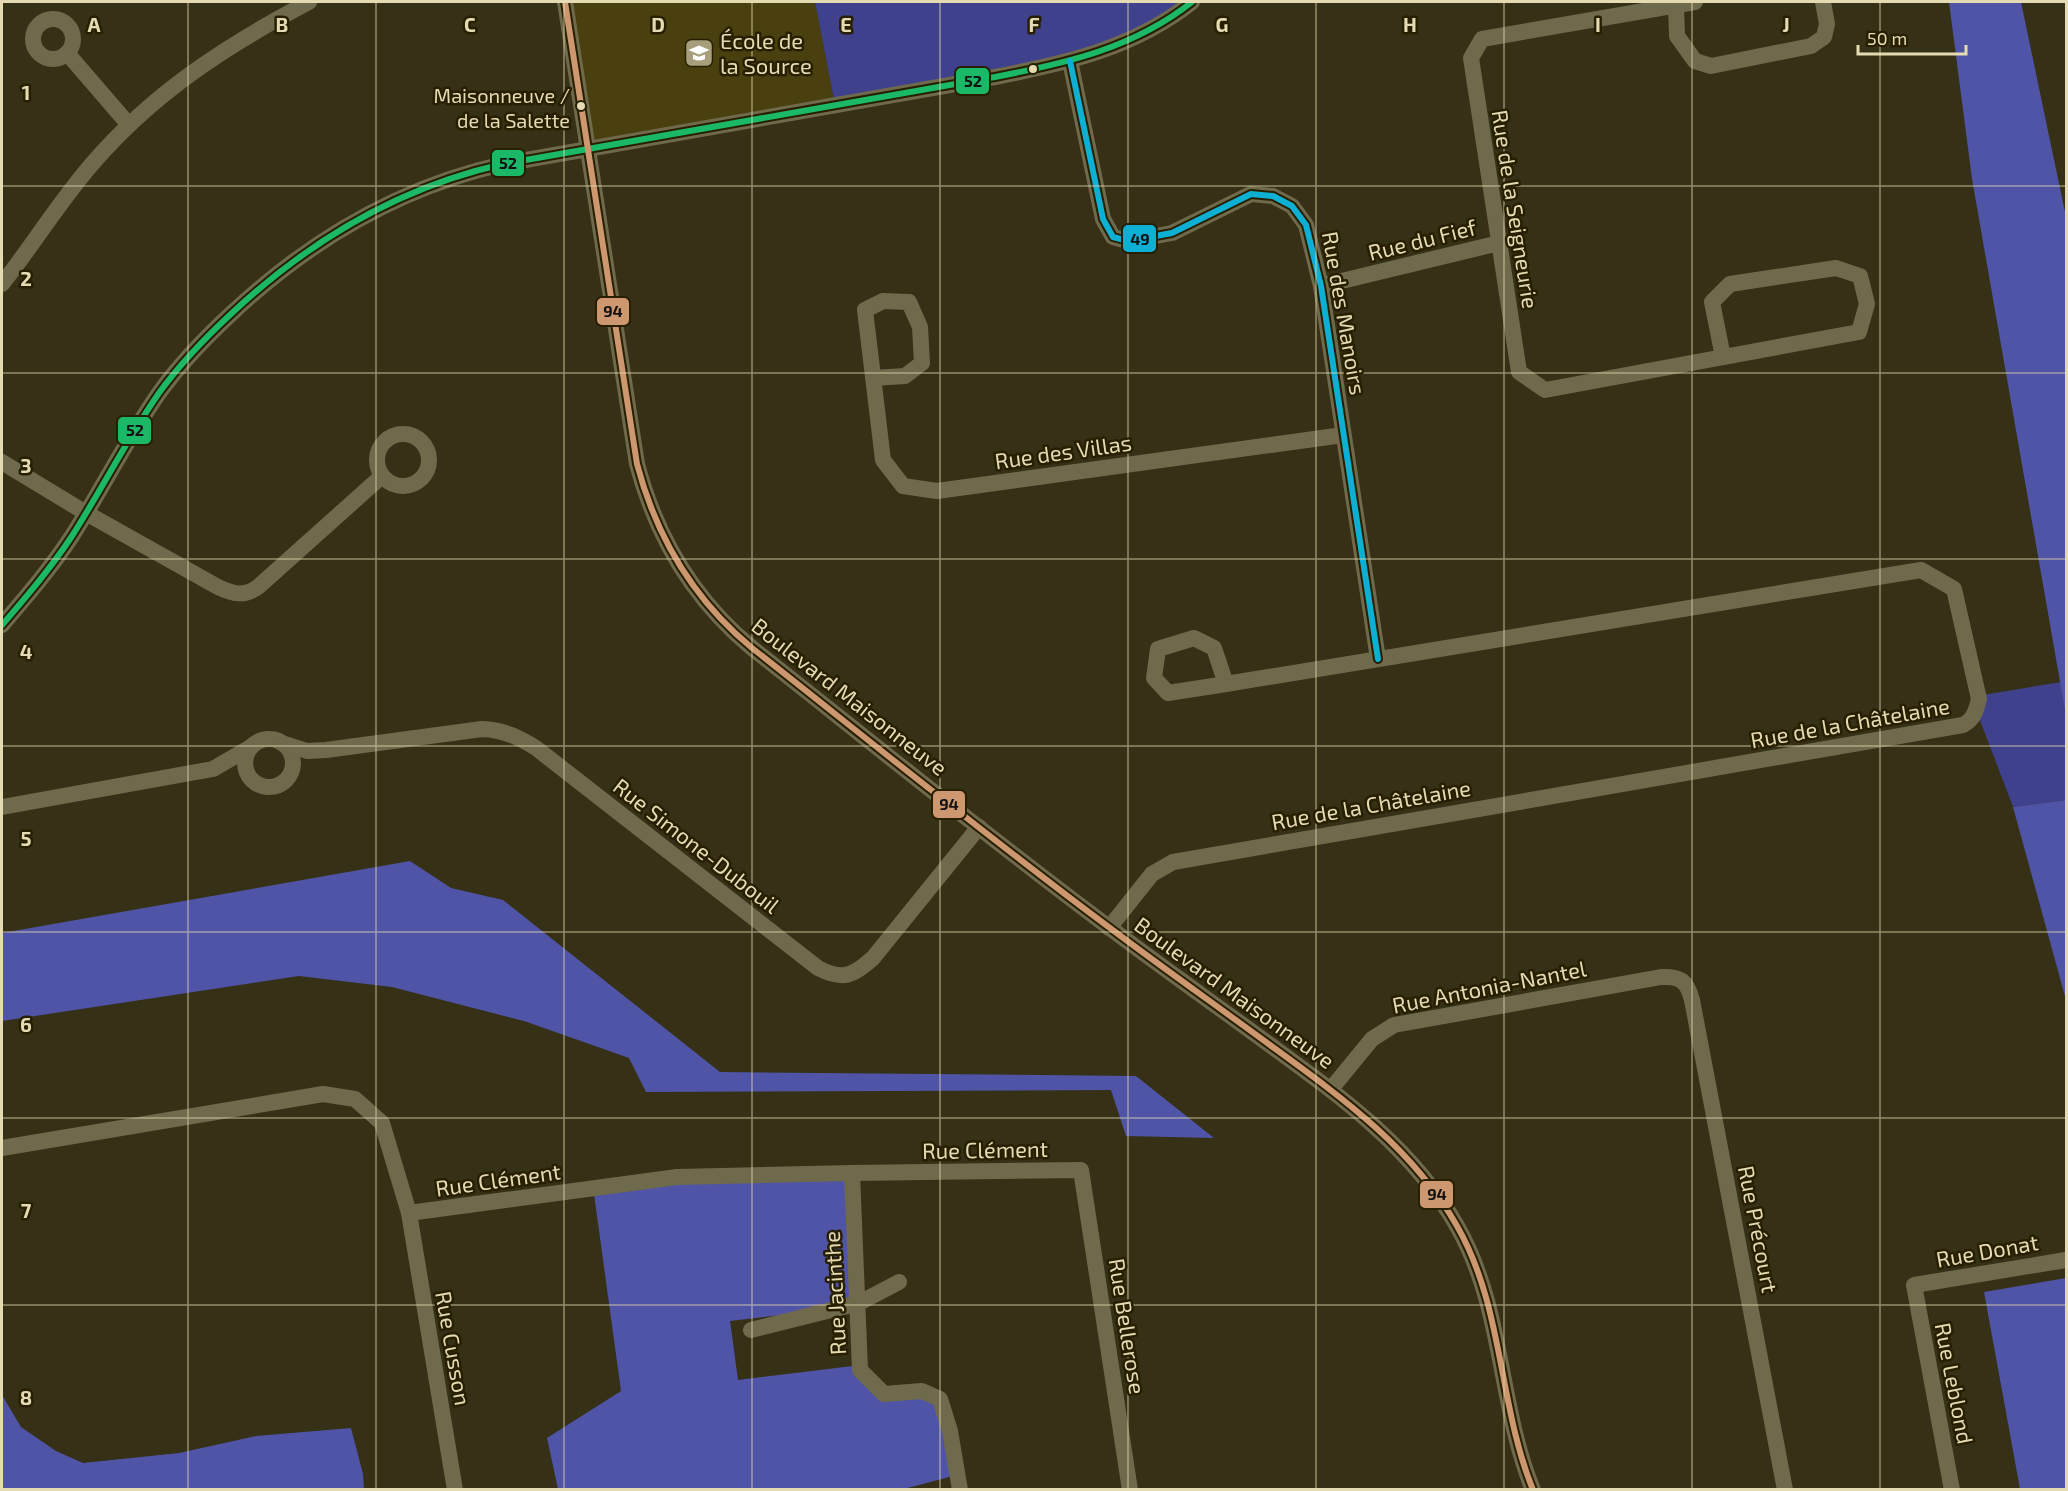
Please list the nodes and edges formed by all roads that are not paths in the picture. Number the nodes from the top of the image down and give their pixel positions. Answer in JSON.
{"nodes":[{"id":1,"x":309,"y":2,"type":"edge"},
{"id":2,"x":566,"y":2,"type":"edge"},
{"id":3,"x":1192,"y":2,"type":"edge"},
{"id":4,"x":1695,"y":2,"type":"edge"},
{"id":5,"x":1823,"y":2,"type":"edge"},
{"id":6,"x":1676,"y":6,"type":"junction"},
{"id":7,"x":67,"y":53,"type":"dead end"},
{"id":8,"x":1070,"y":61,"type":"junction"},
{"id":9,"x":129,"y":124,"type":"junction"},
{"id":10,"x":589,"y":148,"type":"junction"},
{"id":11,"x":1499,"y":243,"type":"junction"},
{"id":12,"x":2,"y":284,"type":"edge"},
{"id":13,"x":1321,"y":286,"type":"junction"},
{"id":14,"x":1723,"y":357,"type":"junction"},
{"id":15,"x":873,"y":378,"type":"junction"},
{"id":16,"x":1343,"y":435,"type":"junction"},
{"id":17,"x":2,"y":462,"type":"edge"},
{"id":18,"x":382,"y":476,"type":"dead end"},
{"id":19,"x":86,"y":513,"type":"junction"},
{"id":20,"x":2,"y":625,"type":"edge"},
{"id":21,"x":1378,"y":659,"type":"junction"},
{"id":22,"x":1226,"y":684,"type":"dead end"},
{"id":23,"x":282,"y":743,"type":"junction"},
{"id":24,"x":251,"y":747,"type":"junction"},
{"id":25,"x":326,"y":750,"type":"junction"},
{"id":26,"x":213,"y":769,"type":"junction"},
{"id":27,"x":291,"y":771,"type":"junction"},
{"id":28,"x":251,"y":780,"type":"junction"},
{"id":29,"x":2,"y":807,"type":"edge"},
{"id":30,"x":979,"y":827,"type":"junction"},
{"id":31,"x":1109,"y":928,"type":"junction"},
{"id":32,"x":1681,"y":980,"type":"joint"},
{"id":33,"x":1330,"y":1089,"type":"junction"},
{"id":34,"x":2,"y":1148,"type":"edge"},
{"id":35,"x":1081,"y":1170,"type":"joint"},
{"id":36,"x":852,"y":1173,"type":"junction"},
{"id":37,"x":408,"y":1213,"type":"junction"},
{"id":38,"x":2067,"y":1260,"type":"edge"},
{"id":39,"x":899,"y":1282,"type":"dead end"},
{"id":40,"x":1914,"y":1285,"type":"joint"},
{"id":41,"x":857,"y":1304,"type":"junction"},
{"id":42,"x":751,"y":1330,"type":"dead end"},
{"id":43,"x":455,"y":1490,"type":"edge"},
{"id":44,"x":960,"y":1490,"type":"edge"},
{"id":45,"x":1130,"y":1490,"type":"edge"},
{"id":46,"x":1533,"y":1490,"type":"edge"},
{"id":47,"x":1785,"y":1490,"type":"edge"},
{"id":48,"x":1952,"y":1490,"type":"edge"}],
"edges":[{"from":1,"to":9,"type":"street"},
{"from":2,"to":10,"type":"street","name":"Boulevard Maisonneuve"},
{"from":3,"to":8,"type":"street"},
{"from":4,"to":6,"type":"street","name":"Rue de la Seigneurie"},
{"from":5,"to":6,"type":"street"},
{"from":6,"to":11,"type":"street","name":"Rue de la Seigneurie"},
{"from":7,"to":9,"type":"street"},
{"from":8,"to":10,"type":"street"},
{"from":8,"to":13,"type":"street","name":"Rue des Manoirs"},
{"from":9,"to":12,"type":"street"},
{"from":10,"to":19,"type":"street"},
{"from":10,"to":30,"type":"street","name":"Boulevard Maisonneuve"},
{"from":11,"to":13,"type":"street","name":"Rue du Fief"},
{"from":11,"to":14,"type":"street","name":"Rue de la Seigneurie"},
{"from":13,"to":16,"type":"street","name":"Rue des Manoirs"},
{"from":14,"to":14,"type":"street","name":"Rue de la Seigneurie"},
{"from":15,"to":15,"type":"street","name":"Rue des Villas"},
{"from":15,"to":16,"type":"street","name":"Rue des Villas"},
{"from":16,"to":21,"type":"street","name":"Rue des Manoirs"},
{"from":17,"to":19,"type":"street"},
{"from":18,"to":19,"type":"street"},
{"from":19,"to":20,"type":"street"},
{"from":21,"to":22,"type":"street","name":"Rue de la Châtelaine"},
{"from":21,"to":31,"type":"street","name":"Rue de la Châtelaine"},
{"from":23,"to":24,"type":"street","name":"Rue Simone-Dubouil"},
{"from":23,"to":25,"type":"street","name":"Rue Simone-Dubouil"},
{"from":23,"to":27,"type":"street"},
{"from":24,"to":26,"type":"street","name":"Rue Simone-Dubouil"},
{"from":24,"to":28,"type":"street"},
{"from":25,"to":27,"type":"street","name":"Rue Simone-Dubouil"},
{"from":25,"to":30,"type":"street","name":"Rue Simone-Dubouil"},
{"from":26,"to":28,"type":"street","name":"Rue Simone-Dubouil"},
{"from":26,"to":29,"type":"street","name":"Rue Simone-Dubouil"},
{"from":27,"to":28,"type":"street","name":"Rue Simone-Dubouil"},
{"from":30,"to":31,"type":"street","name":"Boulevard Maisonneuve"},
{"from":31,"to":33,"type":"street","name":"Boulevard Maisonneuve"},
{"from":32,"to":33,"type":"street","name":"Rue Antonia-Nantel"},
{"from":32,"to":47,"type":"street","name":"Rue Précourt"},
{"from":33,"to":46,"type":"street","name":"Boulevard Maisonneuve"},
{"from":34,"to":37,"type":"street","name":"Rue Clément"},
{"from":35,"to":36,"type":"street","name":"Rue Clément"},
{"from":35,"to":45,"type":"street","name":"Rue Bellerose"},
{"from":36,"to":37,"type":"street","name":"Rue Clément"},
{"from":36,"to":41,"type":"street","name":"Rue Jacinthe"},
{"from":37,"to":43,"type":"street","name":"Rue Cusson"},
{"from":38,"to":40,"type":"street","name":"Rue Donat"},
{"from":39,"to":41,"type":"street"},
{"from":40,"to":48,"type":"street","name":"Rue Leblond"},
{"from":41,"to":42,"type":"street"},
{"from":41,"to":44,"type":"street","name":"Rue Jacinthe"}]}
